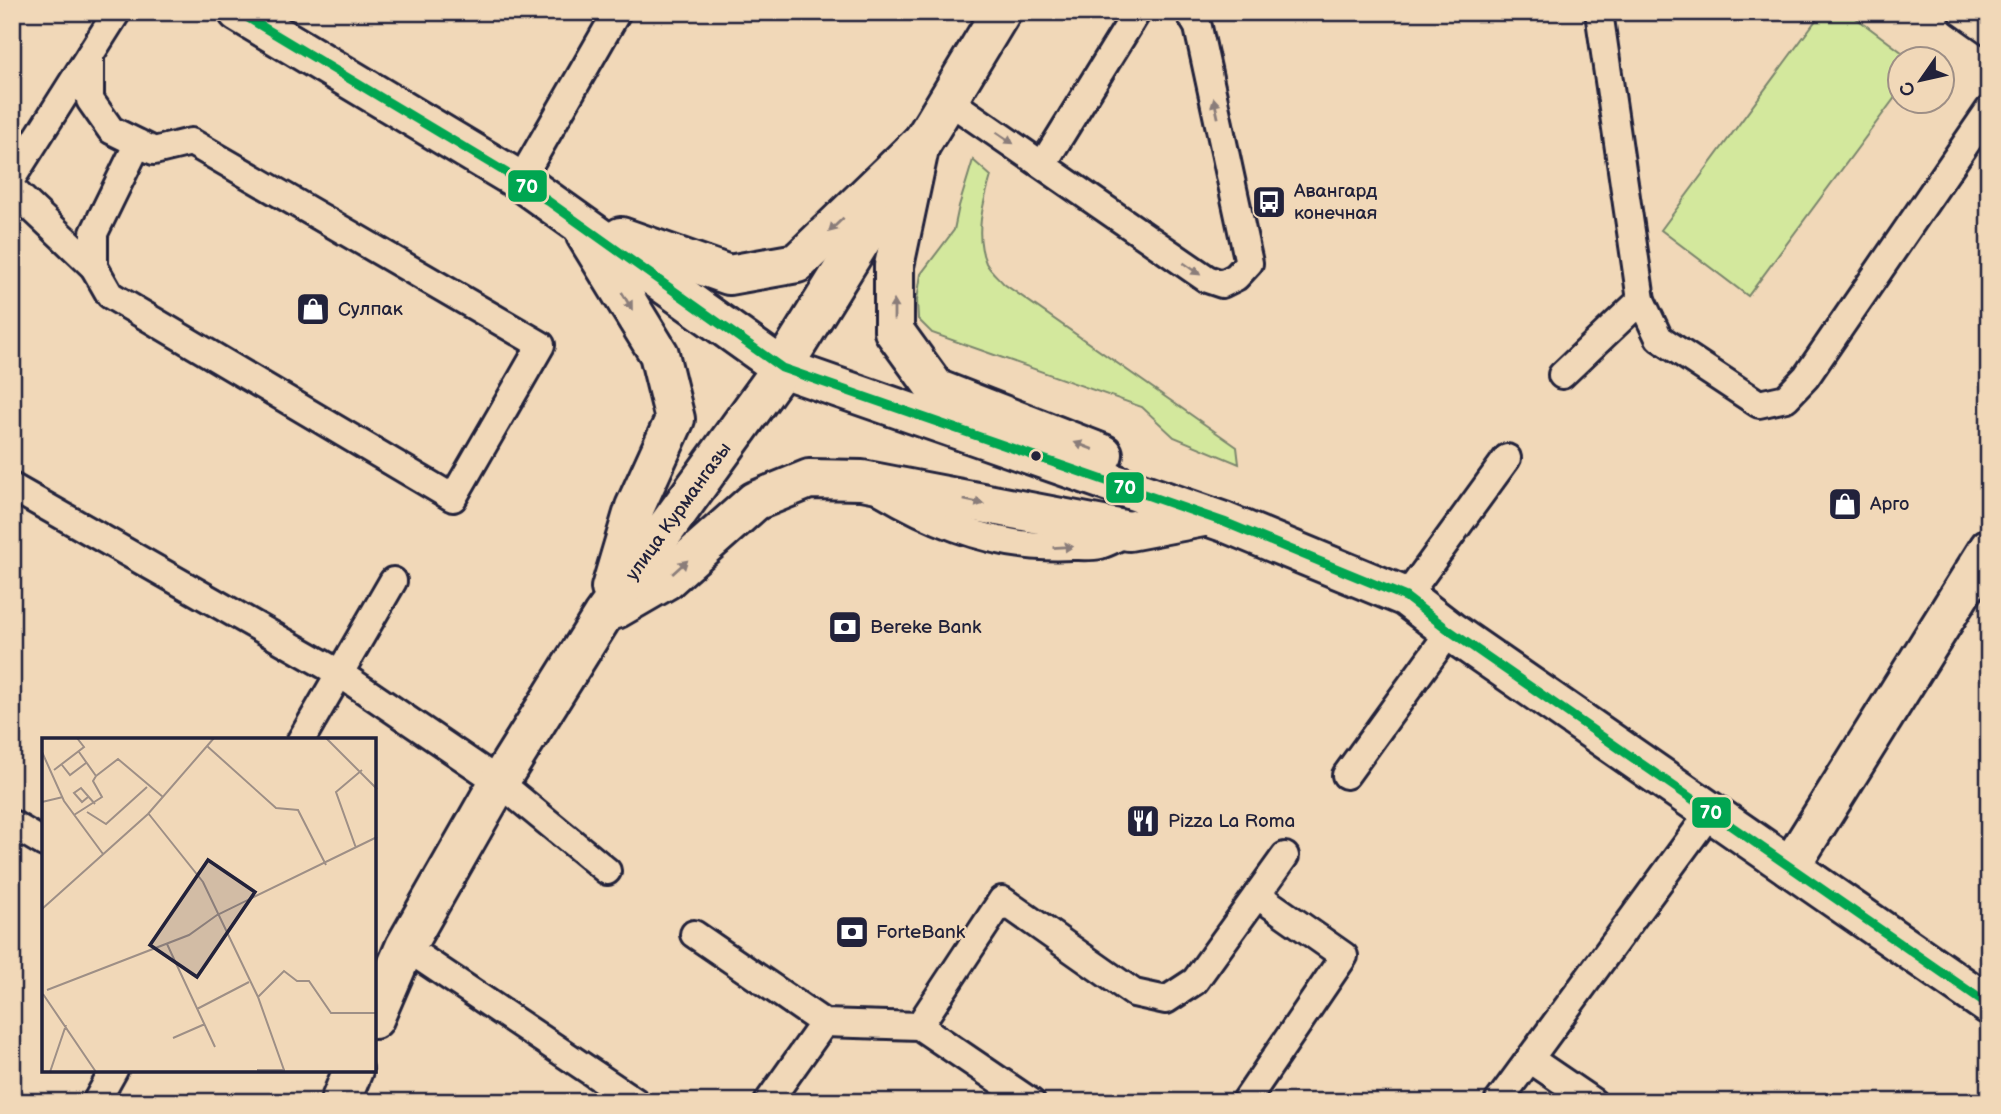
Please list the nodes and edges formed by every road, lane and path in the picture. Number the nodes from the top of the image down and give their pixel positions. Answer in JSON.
{"nodes":[{"id":1,"x":117,"y":12,"type":"edge"},
{"id":2,"x":238,"y":12,"type":"edge"},
{"id":3,"x":617,"y":12,"type":"edge"},
{"id":4,"x":1002,"y":12,"type":"edge"},
{"id":5,"x":1137,"y":12,"type":"edge"},
{"id":6,"x":1189,"y":12,"type":"edge"},
{"id":7,"x":1599,"y":12,"type":"edge"},
{"id":8,"x":1962,"y":12,"type":"edge"},
{"id":9,"x":1989,"y":31,"type":"edge"},
{"id":10,"x":90,"y":55,"type":"junction"},
{"id":11,"x":948,"y":100,"type":"junction"},
{"id":12,"x":1989,"y":110,"type":"edge"},
{"id":13,"x":1980,"y":140,"type":"edge"},
{"id":14,"x":138,"y":143,"type":"junction"},
{"id":15,"x":920,"y":144,"type":"junction"},
{"id":16,"x":1043,"y":164,"type":"junction"},
{"id":17,"x":12,"y":178,"type":"edge"},
{"id":18,"x":520,"y":181,"type":"junction"},
{"id":19,"x":12,"y":189,"type":"edge"},
{"id":20,"x":578,"y":221,"type":"junction"},
{"id":21,"x":94,"y":268,"type":"junction"},
{"id":22,"x":1642,"y":300,"type":"junction"},
{"id":23,"x":782,"y":368,"type":"junction"},
{"id":24,"x":1562,"y":376,"type":"dead end"},
{"id":25,"x":1507,"y":458,"type":"dead end"},
{"id":26,"x":12,"y":487,"type":"edge"},
{"id":27,"x":1205,"y":516,"type":"junction"},
{"id":28,"x":1989,"y":548,"type":"edge"},
{"id":29,"x":393,"y":581,"type":"dead end"},
{"id":30,"x":1406,"y":597,"type":"junction"},
{"id":31,"x":602,"y":617,"type":"junction"},
{"id":32,"x":1450,"y":631,"type":"junction"},
{"id":33,"x":339,"y":674,"type":"junction"},
{"id":34,"x":302,"y":738,"type":"edge"},
{"id":35,"x":1346,"y":775,"type":"dead end"},
{"id":36,"x":499,"y":782,"type":"junction"},
{"id":37,"x":1711,"y":811,"type":"junction"},
{"id":38,"x":12,"y":824,"type":"edge"},
{"id":39,"x":42,"y":842,"type":"edge"},
{"id":40,"x":1285,"y":856,"type":"dead end"},
{"id":41,"x":1790,"y":867,"type":"junction"},
{"id":42,"x":607,"y":871,"type":"dead end"},
{"id":43,"x":1256,"y":895,"type":"junction"},
{"id":44,"x":694,"y":934,"type":"dead end"},
{"id":45,"x":405,"y":947,"type":"junction"},
{"id":46,"x":1989,"y":1005,"type":"edge"},
{"id":47,"x":376,"y":1015,"type":"edge"},
{"id":48,"x":824,"y":1023,"type":"junction"},
{"id":49,"x":919,"y":1026,"type":"junction"},
{"id":50,"x":1530,"y":1059,"type":"junction"},
{"id":51,"x":113,"y":1072,"type":"edge"},
{"id":52,"x":352,"y":1072,"type":"edge"},
{"id":53,"x":96,"y":1102,"type":"edge"},
{"id":54,"x":340,"y":1102,"type":"edge"},
{"id":55,"x":636,"y":1102,"type":"edge"},
{"id":56,"x":768,"y":1102,"type":"edge"},
{"id":57,"x":1031,"y":1102,"type":"edge"},
{"id":58,"x":1245,"y":1102,"type":"edge"},
{"id":59,"x":1498,"y":1102,"type":"edge"},
{"id":60,"x":1593,"y":1102,"type":"edge"}],
"edges":[{"from":1,"to":10,"type":"lane"},
{"from":2,"to":18,"type":"street"},
{"from":3,"to":18,"type":"lane"},
{"from":4,"to":11,"type":"street","name":"улица Курмангазы"},
{"from":5,"to":16,"type":"lane"},
{"from":16,"to":6,"type":"lane","one_way":true},
{"from":7,"to":22,"type":"lane"},
{"from":8,"to":9,"type":"lane"},
{"from":10,"to":14,"type":"lane"},
{"from":10,"to":17,"type":"lane"},
{"from":11,"to":15,"type":"street","name":"улица Курмангазы"},
{"from":11,"to":16,"type":"lane","one_way":true},
{"from":12,"to":13,"type":"lane"},
{"from":13,"to":22,"type":"lane"},
{"from":14,"to":21,"type":"lane"},
{"from":14,"to":21,"type":"lane"},
{"from":15,"to":20,"type":"street","one_way":true},
{"from":15,"to":23,"type":"street","name":"улица Курмангазы"},
{"from":27,"to":15,"type":"street","one_way":true},
{"from":18,"to":20,"type":"street"},
{"from":19,"to":21,"type":"lane"},
{"from":20,"to":23,"type":"street"},
{"from":20,"to":31,"type":"street","one_way":true},
{"from":22,"to":24,"type":"lane"},
{"from":23,"to":27,"type":"street"},
{"from":23,"to":31,"type":"street","name":"улица Курмангазы"},
{"from":25,"to":30,"type":"lane"},
{"from":26,"to":33,"type":"lane"},
{"from":27,"to":30,"type":"street"},
{"from":31,"to":27,"type":"street","one_way":true},
{"from":28,"to":41,"type":"street"},
{"from":29,"to":33,"type":"lane"},
{"from":30,"to":32,"type":"street"},
{"from":31,"to":36,"type":"street","name":"улица Курмангазы"},
{"from":32,"to":35,"type":"lane"},
{"from":32,"to":37,"type":"street"},
{"from":33,"to":34,"type":"lane"},
{"from":33,"to":36,"type":"lane"},
{"from":36,"to":42,"type":"lane"},
{"from":36,"to":45,"type":"street","name":"улица Курмангазы"},
{"from":37,"to":41,"type":"street"},
{"from":37,"to":50,"type":"lane"},
{"from":38,"to":39,"type":"lane"},
{"from":40,"to":43,"type":"lane"},
{"from":41,"to":46,"type":"street"},
{"from":43,"to":49,"type":"lane"},
{"from":43,"to":58,"type":"lane"},
{"from":44,"to":48,"type":"lane"},
{"from":45,"to":47,"type":"street","name":"улица Курмангазы"},
{"from":45,"to":55,"type":"lane"},
{"from":48,"to":49,"type":"lane"},
{"from":48,"to":56,"type":"lane"},
{"from":49,"to":57,"type":"lane"},
{"from":50,"to":59,"type":"lane"},
{"from":50,"to":60,"type":"lane"},
{"from":51,"to":53,"type":"lane"},
{"from":52,"to":54,"type":"street"}]}
